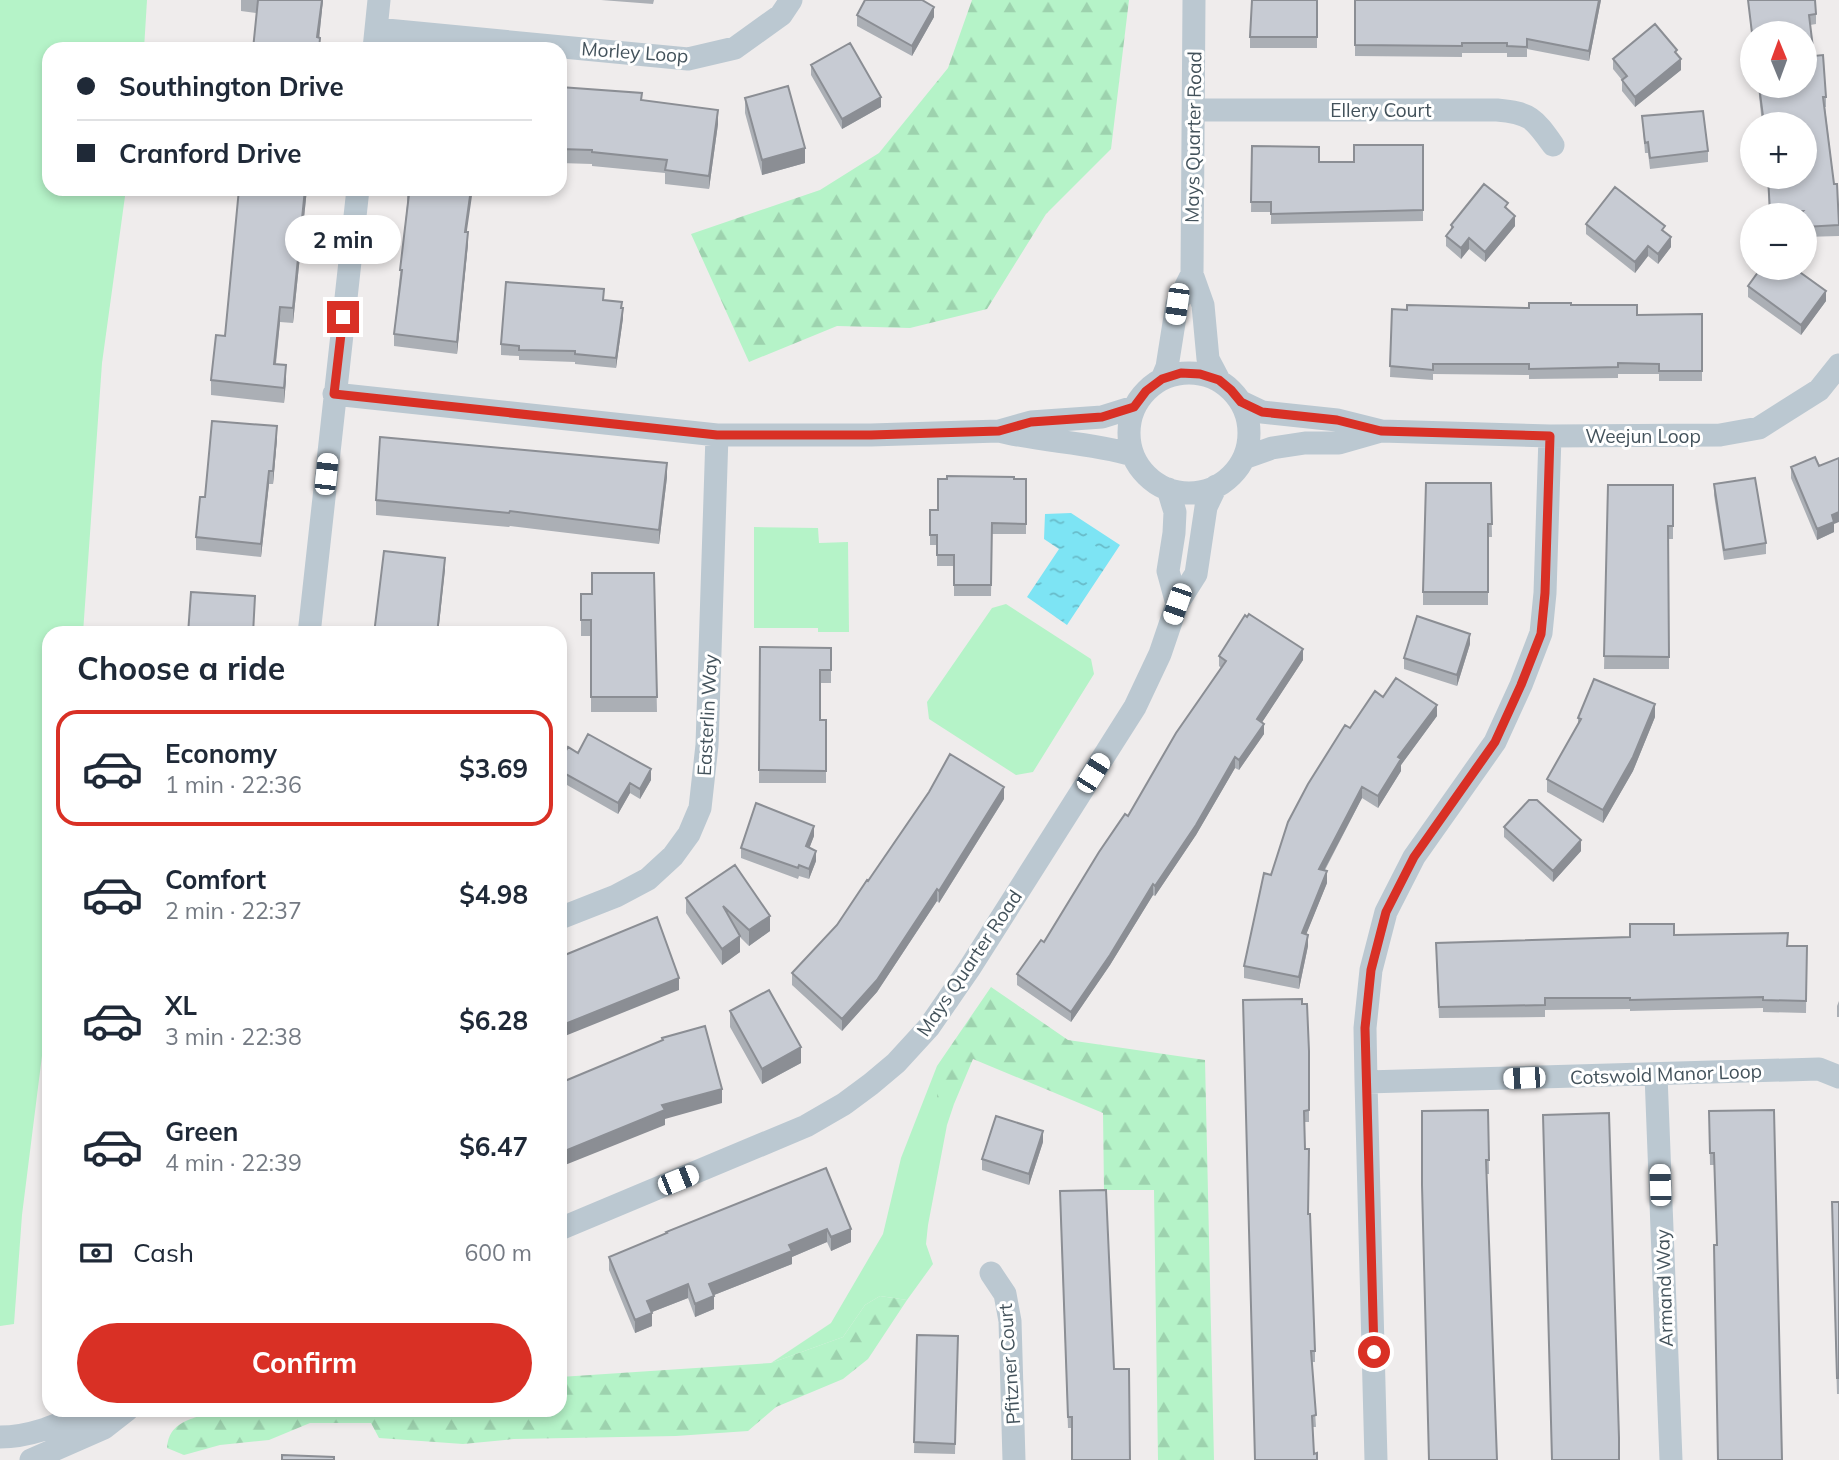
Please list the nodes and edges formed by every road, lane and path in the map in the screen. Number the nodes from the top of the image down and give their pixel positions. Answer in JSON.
{"nodes":[{"id":1,"x":379,"y":0,"type":"edge"},
{"id":2,"x":791,"y":0,"type":"edge"},
{"id":3,"x":1194,"y":0,"type":"edge"},
{"id":4,"x":375,"y":39,"type":"edge"},
{"id":5,"x":422,"y":42,"type":"edge"},
{"id":6,"x":567,"y":51,"type":"edge"},
{"id":7,"x":1195,"y":110,"type":"junction"},
{"id":8,"x":1553,"y":145,"type":"dead end"},
{"id":9,"x":357,"y":196,"type":"edge"},
{"id":10,"x":1192,"y":274,"type":"junction"},
{"id":11,"x":1839,"y":365,"type":"edge"},
{"id":12,"x":1162,"y":379,"type":"junction"},
{"id":13,"x":1219,"y":380,"type":"junction"},
{"id":14,"x":334,"y":394,"type":"junction"},
{"id":15,"x":1241,"y":402,"type":"junction"},
{"id":16,"x":1134,"y":407,"type":"junction"},
{"id":17,"x":999,"y":431,"type":"junction"},
{"id":18,"x":1381,"y":431,"type":"junction"},
{"id":19,"x":717,"y":435,"type":"junction"},
{"id":20,"x":1550,"y":436,"type":"junction"},
{"id":21,"x":1133,"y":455,"type":"junction"},
{"id":22,"x":1244,"y":458,"type":"junction"},
{"id":23,"x":1216,"y":486,"type":"junction"},
{"id":24,"x":1168,"y":489,"type":"junction"},
{"id":25,"x":1177,"y":604,"type":"junction"},
{"id":26,"x":310,"y":626,"type":"edge"},
{"id":27,"x":567,"y":915,"type":"edge"},
{"id":28,"x":1656,"y":1075,"type":"junction"},
{"id":29,"x":1839,"y":1077,"type":"edge"},
{"id":30,"x":1366,"y":1082,"type":"junction"},
{"id":31,"x":567,"y":1226,"type":"edge"},
{"id":32,"x":991,"y":1273,"type":"dead end"},
{"id":33,"x":75,"y":1417,"type":"edge"},
{"id":34,"x":119,"y":1417,"type":"edge"},
{"id":35,"x":0,"y":1437,"type":"edge"},
{"id":36,"x":31,"y":1460,"type":"edge"},
{"id":37,"x":1014,"y":1460,"type":"edge"},
{"id":38,"x":1377,"y":1460,"type":"edge"},
{"id":39,"x":1671,"y":1460,"type":"edge"}],
"edges":[{"from":1,"to":4,"type":"street"},
{"from":2,"to":6,"type":"street","name":"Morley Loop"},
{"from":3,"to":7,"type":"street","name":"Mays Quarter Road"},
{"from":4,"to":5,"type":"street","name":"Morley Loop"},
{"from":7,"to":8,"type":"street","name":"Ellery Court"},
{"from":7,"to":10,"type":"street","name":"Mays Quarter Road"},
{"from":9,"to":14,"type":"street"},
{"from":10,"to":12,"type":"street","name":"Mays Quarter Road"},
{"from":10,"to":13,"type":"street","name":"Mays Quarter Road"},
{"from":11,"to":20,"type":"street","name":"Weejun Loop"},
{"from":12,"to":13,"type":"street"},
{"from":12,"to":16,"type":"street"},
{"from":13,"to":15,"type":"street","name":"Mays Quarter Road"},
{"from":14,"to":19,"type":"street"},
{"from":14,"to":26,"type":"street"},
{"from":15,"to":18,"type":"street","name":"Weejun Loop"},
{"from":15,"to":22,"type":"street"},
{"from":16,"to":17,"type":"street"},
{"from":16,"to":21,"type":"street"},
{"from":17,"to":19,"type":"street"},
{"from":17,"to":21,"type":"street"},
{"from":18,"to":20,"type":"street","name":"Weejun Loop"},
{"from":18,"to":22,"type":"street","name":"Weejun Loop"},
{"from":19,"to":27,"type":"street","name":"Easterlin Way"},
{"from":20,"to":30,"type":"street"},
{"from":21,"to":24,"type":"street"},
{"from":22,"to":23,"type":"street","name":"Mays Quarter Road"},
{"from":23,"to":24,"type":"street"},
{"from":23,"to":25,"type":"street","name":"Mays Quarter Road"},
{"from":24,"to":25,"type":"street"},
{"from":25,"to":31,"type":"street","name":"Mays Quarter Road"},
{"from":28,"to":29,"type":"street","name":"Cotswold Manor Loop"},
{"from":28,"to":30,"type":"street","name":"Cotswold Manor Loop"},
{"from":28,"to":39,"type":"street","name":"Armand Way"},
{"from":30,"to":38,"type":"street"},
{"from":32,"to":37,"type":"street","name":"Pfitzner Court"},
{"from":33,"to":35,"type":"street"},
{"from":34,"to":36,"type":"street"}]}
